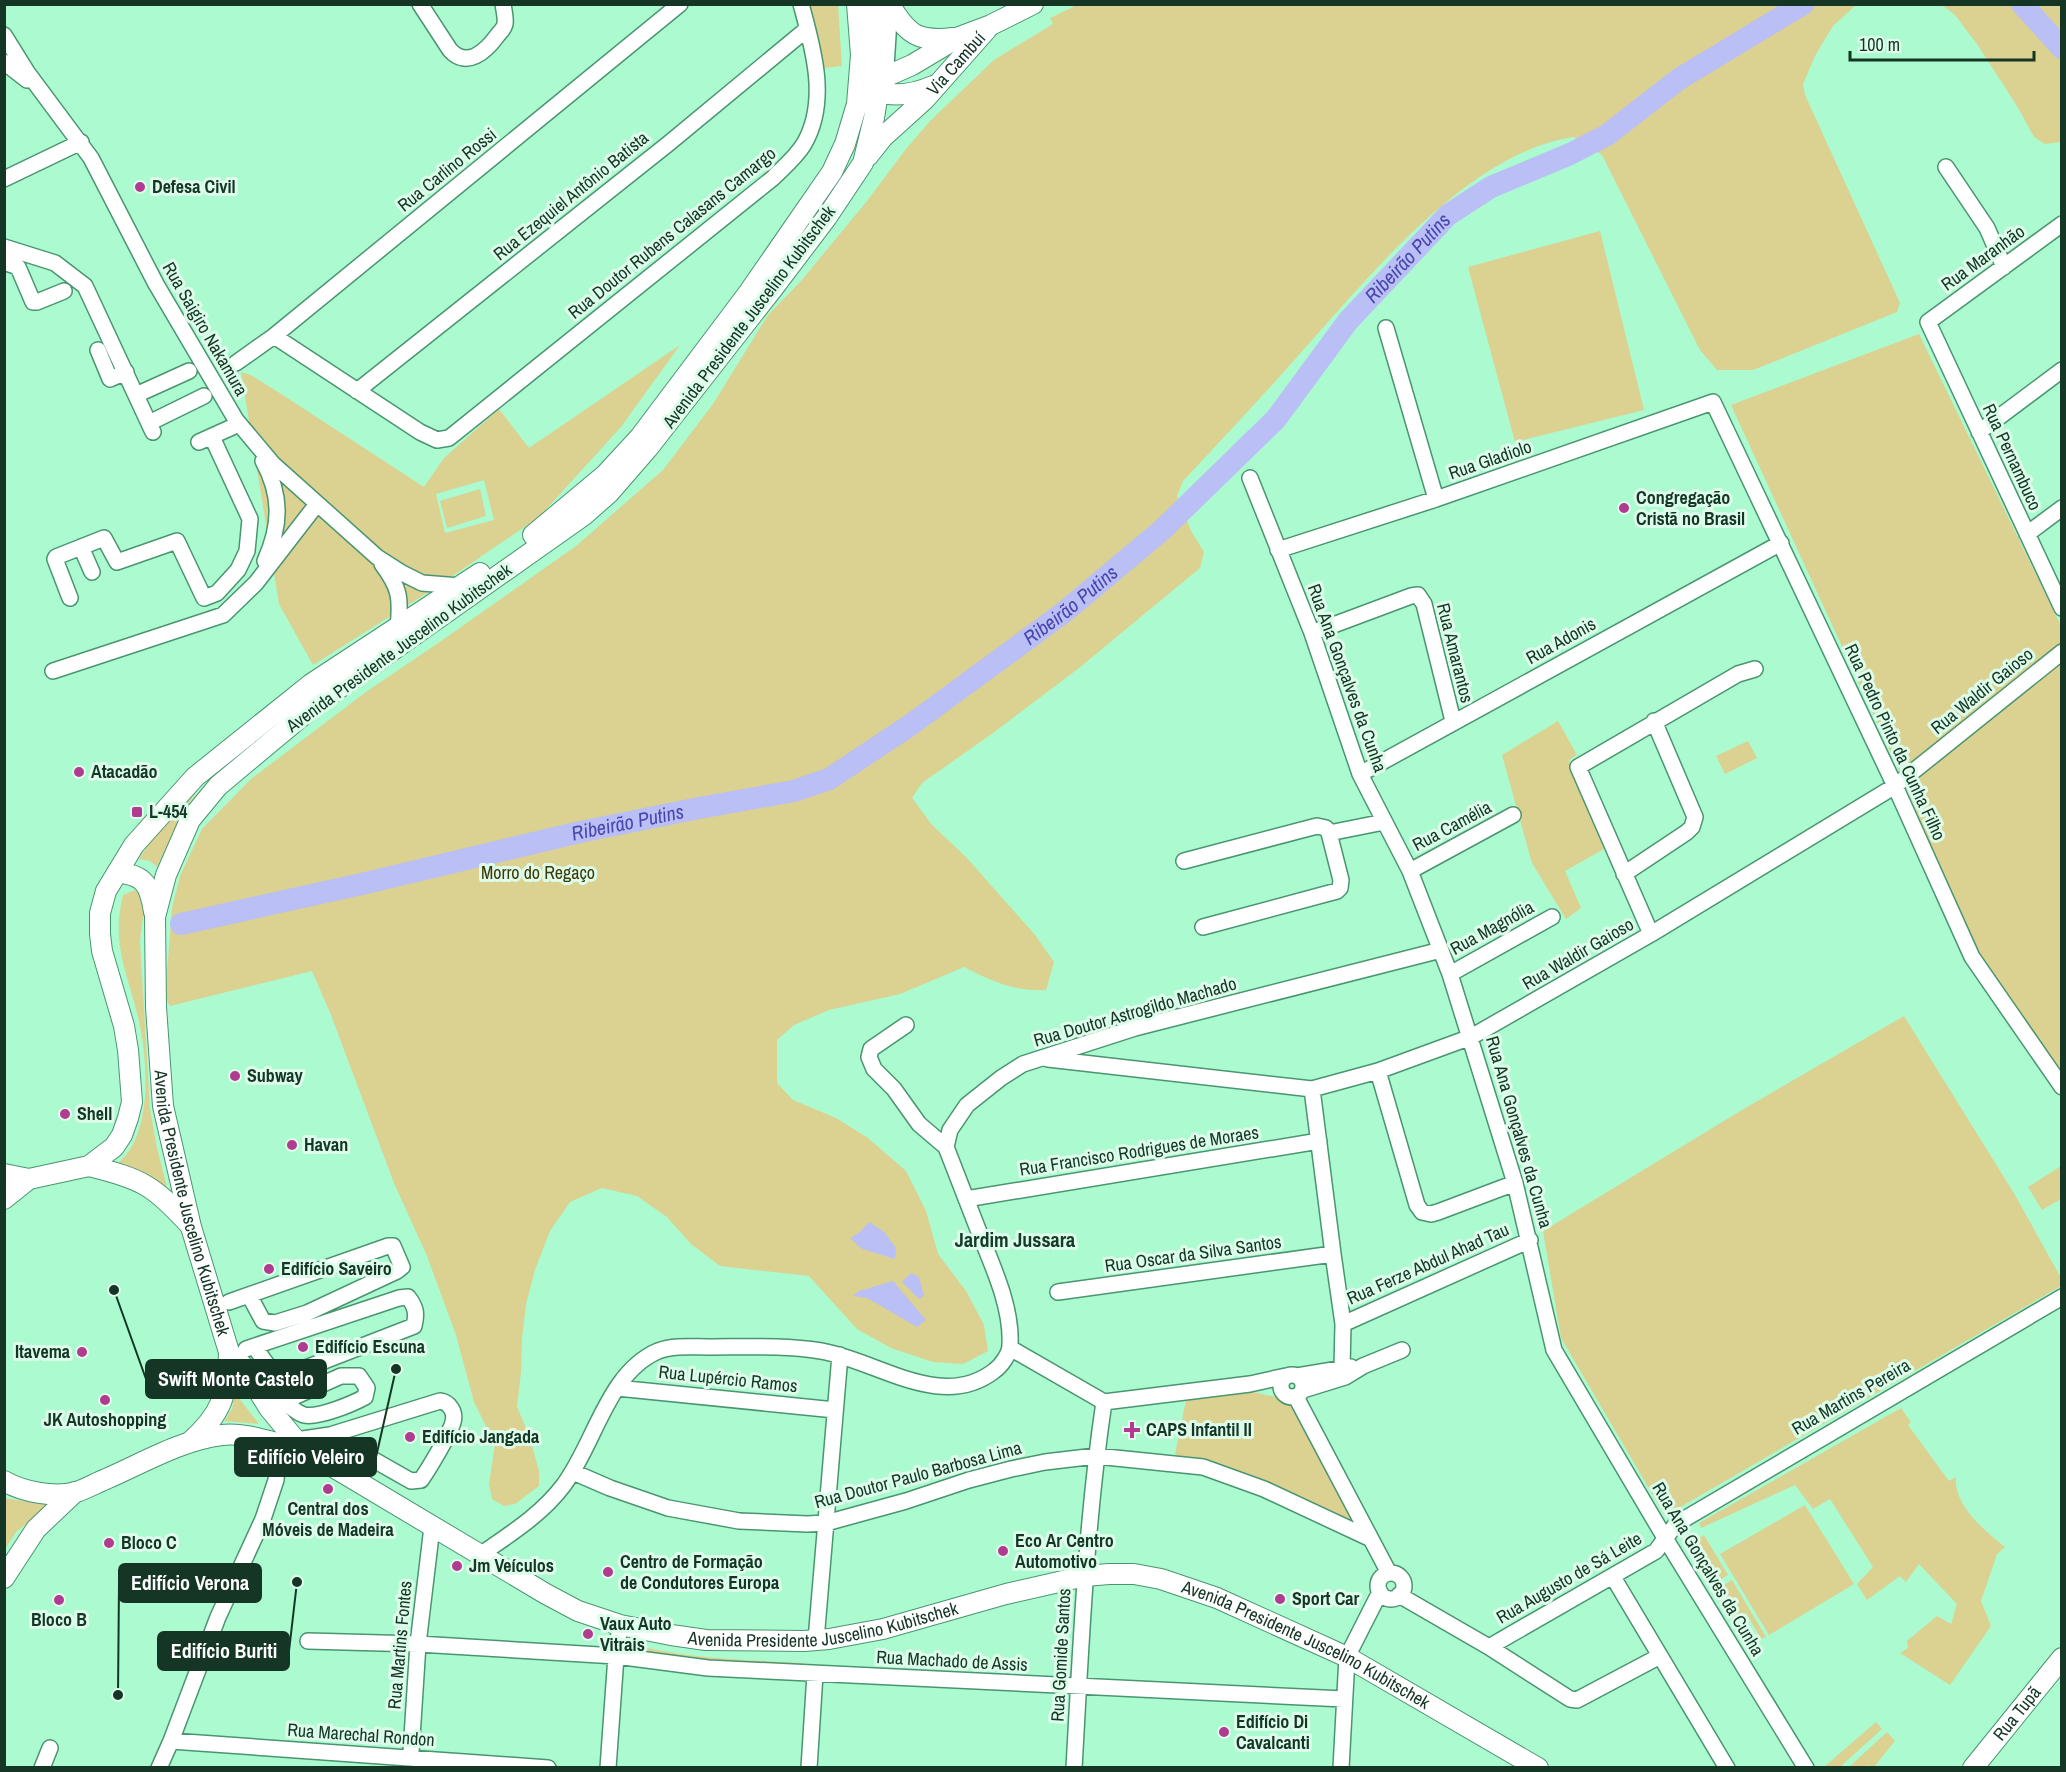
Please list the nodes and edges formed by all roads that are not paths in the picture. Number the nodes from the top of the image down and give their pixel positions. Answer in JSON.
{"nodes":[{"id":1,"x":420,"y":4,"type":"edge"},
{"id":2,"x":503,"y":4,"type":"edge"},
{"id":3,"x":680,"y":4,"type":"edge"},
{"id":4,"x":801,"y":4,"type":"edge"},
{"id":5,"x":857,"y":4,"type":"edge"},
{"id":6,"x":873,"y":4,"type":"edge"},
{"id":7,"x":1033,"y":4,"type":"edge"},
{"id":8,"x":890,"y":5,"type":"edge"},
{"id":9,"x":991,"y":25,"type":"junction"},
{"id":10,"x":807,"y":29,"type":"junction"},
{"id":11,"x":4,"y":35,"type":"edge"},
{"id":12,"x":959,"y":37,"type":"junction"},
{"id":13,"x":4,"y":62,"type":"edge"},
{"id":14,"x":876,"y":83,"type":"junction"},
{"id":15,"x":938,"y":85,"type":"junction"},
{"id":16,"x":39,"y":89,"type":"junction"},
{"id":17,"x":81,"y":142,"type":"junction"},
{"id":18,"x":863,"y":163,"type":"junction"},
{"id":19,"x":1946,"y":167,"type":"dead end"},
{"id":20,"x":4,"y":179,"type":"edge"},
{"id":21,"x":2061,"y":224,"type":"edge"},
{"id":22,"x":4,"y":247,"type":"edge"},
{"id":23,"x":4,"y":260,"type":"edge"},
{"id":24,"x":2004,"y":267,"type":"junction"},
{"id":25,"x":64,"y":291,"type":"dead end"},
{"id":26,"x":1928,"y":322,"type":"joint"},
{"id":27,"x":1386,"y":328,"type":"dead end"},
{"id":28,"x":274,"y":336,"type":"junction"},
{"id":29,"x":98,"y":350,"type":"dead end"},
{"id":30,"x":236,"y":363,"type":"dead end"},
{"id":31,"x":2061,"y":370,"type":"edge"},
{"id":32,"x":189,"y":371,"type":"dead end"},
{"id":33,"x":126,"y":372,"type":"junction"},
{"id":34,"x":357,"y":391,"type":"junction"},
{"id":35,"x":136,"y":395,"type":"junction"},
{"id":36,"x":204,"y":396,"type":"dead end"},
{"id":37,"x":1713,"y":402,"type":"joint"},
{"id":38,"x":244,"y":429,"type":"junction"},
{"id":39,"x":1979,"y":432,"type":"junction"},
{"id":40,"x":1250,"y":478,"type":"dead end"},
{"id":41,"x":1436,"y":499,"type":"junction"},
{"id":42,"x":317,"y":504,"type":"junction"},
{"id":43,"x":2061,"y":508,"type":"edge"},
{"id":44,"x":2027,"y":534,"type":"junction"},
{"id":45,"x":1781,"y":543,"type":"junction"},
{"id":46,"x":81,"y":547,"type":"junction"},
{"id":47,"x":1278,"y":550,"type":"junction"},
{"id":48,"x":377,"y":557,"type":"junction"},
{"id":49,"x":92,"y":573,"type":"dead end"},
{"id":50,"x":256,"y":584,"type":"junction"},
{"id":51,"x":460,"y":586,"type":"junction"},
{"id":52,"x":70,"y":598,"type":"dead end"},
{"id":53,"x":2061,"y":608,"type":"edge"},
{"id":54,"x":398,"y":628,"type":"junction"},
{"id":55,"x":1312,"y":633,"type":"junction"},
{"id":56,"x":2061,"y":652,"type":"edge"},
{"id":57,"x":1755,"y":669,"type":"dead end"},
{"id":58,"x":53,"y":671,"type":"dead end"},
{"id":59,"x":1452,"y":721,"type":"junction"},
{"id":60,"x":1654,"y":722,"type":"junction"},
{"id":61,"x":1360,"y":774,"type":"junction"},
{"id":62,"x":1895,"y":786,"type":"junction"},
{"id":63,"x":1513,"y":815,"type":"dead end"},
{"id":64,"x":1384,"y":822,"type":"junction"},
{"id":65,"x":1329,"y":833,"type":"junction"},
{"id":66,"x":1184,"y":861,"type":"dead end"},
{"id":67,"x":1410,"y":871,"type":"junction"},
{"id":68,"x":117,"y":873,"type":"junction"},
{"id":69,"x":1624,"y":874,"type":"junction"},
{"id":70,"x":155,"y":917,"type":"junction"},
{"id":71,"x":1552,"y":917,"type":"dead end"},
{"id":72,"x":1203,"y":927,"type":"dead end"},
{"id":73,"x":1651,"y":934,"type":"junction"},
{"id":74,"x":1441,"y":950,"type":"junction"},
{"id":75,"x":1450,"y":974,"type":"junction"},
{"id":76,"x":906,"y":1025,"type":"dead end"},
{"id":77,"x":1471,"y":1037,"type":"junction"},
{"id":78,"x":1042,"y":1058,"type":"junction"},
{"id":79,"x":1378,"y":1071,"type":"junction"},
{"id":80,"x":2061,"y":1087,"type":"edge"},
{"id":81,"x":1312,"y":1089,"type":"junction"},
{"id":82,"x":1319,"y":1141,"type":"junction"},
{"id":83,"x":946,"y":1147,"type":"junction"},
{"id":84,"x":89,"y":1166,"type":"junction"},
{"id":85,"x":4,"y":1174,"type":"edge"},
{"id":86,"x":29,"y":1179,"type":"junction"},
{"id":87,"x":1515,"y":1183,"type":"junction"},
{"id":88,"x":966,"y":1199,"type":"junction"},
{"id":89,"x":4,"y":1200,"type":"edge"},
{"id":90,"x":191,"y":1227,"type":"junction"},
{"id":91,"x":1530,"y":1240,"type":"junction"},
{"id":92,"x":1333,"y":1254,"type":"junction"},
{"id":93,"x":1058,"y":1292,"type":"dead end"},
{"id":94,"x":249,"y":1295,"type":"junction"},
{"id":95,"x":2061,"y":1297,"type":"edge"},
{"id":96,"x":229,"y":1302,"type":"dead end"},
{"id":97,"x":1343,"y":1324,"type":"junction"},
{"id":98,"x":1010,"y":1348,"type":"junction"},
{"id":99,"x":244,"y":1349,"type":"junction"},
{"id":100,"x":1402,"y":1350,"type":"dead end"},
{"id":101,"x":840,"y":1355,"type":"junction"},
{"id":102,"x":1344,"y":1373,"type":"junction"},
{"id":103,"x":1294,"y":1387,"type":"junction"},
{"id":104,"x":617,"y":1388,"type":"junction"},
{"id":105,"x":1104,"y":1402,"type":"junction"},
{"id":106,"x":276,"y":1405,"type":"junction"},
{"id":107,"x":835,"y":1410,"type":"junction"},
{"id":108,"x":330,"y":1435,"type":"junction"},
{"id":109,"x":189,"y":1443,"type":"junction"},
{"id":110,"x":293,"y":1445,"type":"junction"},
{"id":111,"x":1096,"y":1456,"type":"junction"},
{"id":112,"x":573,"y":1472,"type":"junction"},
{"id":113,"x":4,"y":1481,"type":"edge"},
{"id":114,"x":75,"y":1492,"type":"junction"},
{"id":115,"x":826,"y":1523,"type":"junction"},
{"id":116,"x":432,"y":1527,"type":"junction"},
{"id":117,"x":1369,"y":1538,"type":"junction"},
{"id":118,"x":1665,"y":1538,"type":"junction"},
{"id":119,"x":480,"y":1555,"type":"junction"},
{"id":120,"x":1389,"y":1573,"type":"junction"},
{"id":121,"x":1085,"y":1576,"type":"junction"},
{"id":122,"x":1613,"y":1577,"type":"junction"},
{"id":123,"x":4,"y":1578,"type":"edge"},
{"id":124,"x":1380,"y":1592,"type":"junction"},
{"id":125,"x":1400,"y":1595,"type":"junction"},
{"id":126,"x":620,"y":1625,"type":"junction"},
{"id":127,"x":816,"y":1640,"type":"junction"},
{"id":128,"x":308,"y":1641,"type":"dead end"},
{"id":129,"x":418,"y":1644,"type":"junction"},
{"id":130,"x":1489,"y":1647,"type":"junction"},
{"id":131,"x":616,"y":1656,"type":"junction"},
{"id":132,"x":1347,"y":1656,"type":"junction"},
{"id":133,"x":1659,"y":1656,"type":"junction"},
{"id":134,"x":2061,"y":1658,"type":"edge"},
{"id":135,"x":815,"y":1674,"type":"junction"},
{"id":136,"x":1079,"y":1686,"type":"junction"},
{"id":137,"x":1344,"y":1699,"type":"junction"},
{"id":138,"x":171,"y":1741,"type":"junction"},
{"id":139,"x":50,"y":1748,"type":"dead end"},
{"id":140,"x":410,"y":1763,"type":"edge"},
{"id":141,"x":1802,"y":1766,"type":"edge"},
{"id":142,"x":42,"y":1767,"type":"edge"},
{"id":143,"x":159,"y":1767,"type":"edge"},
{"id":144,"x":169,"y":1767,"type":"edge"},
{"id":145,"x":548,"y":1767,"type":"edge"},
{"id":146,"x":608,"y":1767,"type":"edge"},
{"id":147,"x":809,"y":1767,"type":"edge"},
{"id":148,"x":1074,"y":1767,"type":"edge"},
{"id":149,"x":1341,"y":1767,"type":"edge"},
{"id":150,"x":1538,"y":1767,"type":"edge"},
{"id":151,"x":1727,"y":1767,"type":"edge"},
{"id":152,"x":1973,"y":1767,"type":"edge"}],
"edges":[{"from":1,"to":2,"type":"street"},
{"from":3,"to":28,"type":"street","name":"Rua Carlino Rossi"},
{"from":4,"to":10,"type":"street","name":"Rua Doutor Rubens Calasans Camargo"},
{"from":5,"to":14,"type":"main road","name":"Avenida Presidente Juscelino Kubitschek"},
{"from":6,"to":14,"type":"main road","name":"Avenida Presidente Juscelino Kubitschek"},
{"from":7,"to":9,"type":"main road","name":"Via Cambuí"},
{"from":8,"to":12,"type":"main road"},
{"from":8,"to":14,"type":"street"},
{"from":9,"to":12,"type":"main road","name":"Via Cambuí"},
{"from":9,"to":15,"type":"main road","name":"Via Cambuí"},
{"from":10,"to":34,"type":"street","name":"Rua Ezequiel Antônio Batista"},
{"from":10,"to":34,"type":"street","name":"Rua Doutor Rubens Calasans Camargo"},
{"from":11,"to":16,"type":"street","name":"Rua Saigiro Nakamura"},
{"from":12,"to":14,"type":"main road","name":"Via Cambuí"},
{"from":13,"to":16,"type":"street","name":"Rua Saigiro Nakamura"},
{"from":14,"to":15,"type":"main road","name":"Via Cambuí"},
{"from":14,"to":18,"type":"main road","name":"Avenida Presidente Juscelino Kubitschek"},
{"from":14,"to":51,"type":"main road","name":"Avenida Presidente Juscelino Kubitschek"},
{"from":15,"to":18,"type":"main road"},
{"from":16,"to":17,"type":"street","name":"Rua Saigiro Nakamura"},
{"from":17,"to":20,"type":"street"},
{"from":17,"to":38,"type":"street","name":"Rua Saigiro Nakamura"},
{"from":18,"to":70,"type":"main road","name":"Avenida Presidente Juscelino Kubitschek"},
{"from":19,"to":24,"type":"street"},
{"from":21,"to":24,"type":"street","name":"Rua Maranhão"},
{"from":22,"to":33,"type":"street"},
{"from":23,"to":25,"type":"street"},
{"from":24,"to":26,"type":"street","name":"Rua Maranhão"},
{"from":26,"to":39,"type":"street","name":"Rua Pernambuco"},
{"from":27,"to":41,"type":"street"},
{"from":28,"to":30,"type":"street","name":"Rua Carlino Rossi"},
{"from":28,"to":34,"type":"street"},
{"from":29,"to":33,"type":"street"},
{"from":31,"to":39,"type":"street"},
{"from":32,"to":35,"type":"street"},
{"from":33,"to":35,"type":"street"},
{"from":35,"to":36,"type":"street"},
{"from":37,"to":41,"type":"street","name":"Rua Gladiolo"},
{"from":37,"to":45,"type":"street","name":"Rua Pedro Pinto da Cunha Filho"},
{"from":38,"to":42,"type":"street","name":"Rua Saigiro Nakamura"},
{"from":38,"to":46,"type":"street"},
{"from":38,"to":50,"type":"street"},
{"from":39,"to":44,"type":"street","name":"Rua Pernambuco"},
{"from":40,"to":47,"type":"street","name":"Rua Ana Gonçalves da Cunha"},
{"from":41,"to":47,"type":"street","name":"Rua Gladiolo"},
{"from":42,"to":48,"type":"street","name":"Rua Saigiro Nakamura"},
{"from":42,"to":50,"type":"street"},
{"from":43,"to":44,"type":"street"},
{"from":44,"to":53,"type":"street","name":"Rua Pernambuco"},
{"from":45,"to":59,"type":"street","name":"Rua Adonis"},
{"from":45,"to":62,"type":"street","name":"Rua Pedro Pinto da Cunha Filho"},
{"from":46,"to":49,"type":"street"},
{"from":46,"to":52,"type":"street"},
{"from":47,"to":55,"type":"street","name":"Rua Ana Gonçalves da Cunha"},
{"from":48,"to":51,"type":"street","name":"Rua Saigiro Nakamura"},
{"from":48,"to":54,"type":"street","name":"Rua Saigiro Nakamura"},
{"from":50,"to":58,"type":"street"},
{"from":51,"to":54,"type":"main road","name":"Avenida Presidente Juscelino Kubitschek"},
{"from":54,"to":68,"type":"main road","name":"Avenida Presidente Juscelino Kubitschek"},
{"from":55,"to":59,"type":"street","name":"Rua Amarantos"},
{"from":55,"to":61,"type":"street","name":"Rua Ana Gonçalves da Cunha"},
{"from":56,"to":62,"type":"street","name":"Rua Waldir Gaioso"},
{"from":57,"to":60,"type":"street"},
{"from":59,"to":61,"type":"street","name":"Rua Adonis"},
{"from":60,"to":69,"type":"street"},
{"from":60,"to":69,"type":"street"},
{"from":61,"to":64,"type":"street","name":"Rua Ana Gonçalves da Cunha"},
{"from":62,"to":73,"type":"street","name":"Rua Waldir Gaioso"},
{"from":62,"to":80,"type":"street","name":"Rua Pedro Pinto da Cunha Filho"},
{"from":63,"to":67,"type":"street","name":"Rua Camélia"},
{"from":64,"to":65,"type":"street"},
{"from":64,"to":67,"type":"street","name":"Rua Ana Gonçalves da Cunha"},
{"from":65,"to":66,"type":"street"},
{"from":65,"to":72,"type":"street"},
{"from":67,"to":74,"type":"street","name":"Rua Ana Gonçalves da Cunha"},
{"from":68,"to":70,"type":"main road"},
{"from":68,"to":84,"type":"main road","name":"Avenida Presidente Juscelino Kubitschek"},
{"from":69,"to":73,"type":"street"},
{"from":70,"to":90,"type":"main road","name":"Avenida Presidente Juscelino Kubitschek"},
{"from":71,"to":75,"type":"street","name":"Rua Magnólia"},
{"from":73,"to":77,"type":"street","name":"Rua Waldir Gaioso"},
{"from":74,"to":75,"type":"street","name":"Rua Ana Gonçalves da Cunha"},
{"from":74,"to":78,"type":"street","name":"Rua Doutor Astrogildo Machado"},
{"from":75,"to":77,"type":"street","name":"Rua Ana Gonçalves da Cunha"},
{"from":76,"to":83,"type":"street"},
{"from":77,"to":79,"type":"street","name":"Rua Waldir Gaioso"},
{"from":77,"to":87,"type":"street","name":"Rua Ana Gonçalves da Cunha"},
{"from":78,"to":81,"type":"street","name":"Rua Waldir Gaioso"},
{"from":78,"to":83,"type":"street","name":"Rua Doutor Astrogildo Machado"},
{"from":79,"to":81,"type":"street","name":"Rua Waldir Gaioso"},
{"from":79,"to":87,"type":"street"},
{"from":81,"to":82,"type":"street"},
{"from":82,"to":88,"type":"street","name":"Rua Francisco Rodrigues de Moraes"},
{"from":82,"to":92,"type":"street"},
{"from":83,"to":88,"type":"street"},
{"from":84,"to":86,"type":"main road","name":"Avenida Presidente Juscelino Kubitschek"},
{"from":84,"to":90,"type":"main road"},
{"from":85,"to":86,"type":"main road"},
{"from":86,"to":89,"type":"main road","name":"Avenida Presidente Juscelino Kubitschek"},
{"from":87,"to":91,"type":"street","name":"Rua Ana Gonçalves da Cunha"},
{"from":88,"to":98,"type":"street"},
{"from":90,"to":99,"type":"main road","name":"Avenida Presidente Juscelino Kubitschek"},
{"from":91,"to":97,"type":"street","name":"Rua Ferze Abdul Ahad Tau"},
{"from":91,"to":118,"type":"street","name":"Rua Ana Gonçalves da Cunha"},
{"from":92,"to":93,"type":"street","name":"Rua Oscar da Silva Santos"},
{"from":92,"to":97,"type":"street"},
{"from":94,"to":94,"type":"street"},
{"from":94,"to":96,"type":"street"},
{"from":95,"to":118,"type":"street","name":"Rua Martins Pereira"},
{"from":97,"to":102,"type":"street"},
{"from":98,"to":101,"type":"street"},
{"from":98,"to":105,"type":"street"},
{"from":99,"to":99,"type":"street"},
{"from":99,"to":106,"type":"main road","name":"Avenida Presidente Juscelino Kubitschek"},
{"from":99,"to":109,"type":"main road"},
{"from":100,"to":102,"type":"street"},
{"from":101,"to":104,"type":"street"},
{"from":101,"to":107,"type":"street"},
{"from":102,"to":103,"type":"street"},
{"from":103,"to":105,"type":"street"},
{"from":103,"to":117,"type":"street"},
{"from":104,"to":107,"type":"street","name":"Rua Lupércio Ramos"},
{"from":104,"to":112,"type":"street"},
{"from":105,"to":111,"type":"street","name":"Rua Gomide Santos"},
{"from":106,"to":106,"type":"street"},
{"from":106,"to":110,"type":"main road","name":"Avenida Presidente Juscelino Kubitschek"},
{"from":107,"to":115,"type":"street"},
{"from":108,"to":108,"type":"street"},
{"from":108,"to":110,"type":"street"},
{"from":109,"to":110,"type":"main road"},
{"from":109,"to":114,"type":"main road"},
{"from":110,"to":116,"type":"main road","name":"Avenida Presidente Juscelino Kubitschek"},
{"from":110,"to":138,"type":"street"},
{"from":111,"to":115,"type":"street","name":"Rua Doutor Paulo Barbosa Lima"},
{"from":111,"to":117,"type":"street","name":"Rua Doutor Paulo Barbosa Lima"},
{"from":111,"to":121,"type":"street","name":"Rua Gomide Santos"},
{"from":112,"to":115,"type":"street","name":"Rua Doutor Paulo Barbosa Lima"},
{"from":112,"to":119,"type":"street"},
{"from":113,"to":114,"type":"main road"},
{"from":114,"to":123,"type":"main road"},
{"from":115,"to":127,"type":"street"},
{"from":116,"to":119,"type":"main road","name":"Avenida Presidente Juscelino Kubitschek"},
{"from":116,"to":129,"type":"street","name":"Rua Martins Fontes"},
{"from":117,"to":120,"type":"street"},
{"from":118,"to":122,"type":"street","name":"Rua Augusto de Sá Leite"},
{"from":118,"to":141,"type":"street","name":"Rua Ana Gonçalves da Cunha"},
{"from":119,"to":126,"type":"main road","name":"Avenida Presidente Juscelino Kubitschek"},
{"from":120,"to":124,"type":"street"},
{"from":120,"to":125,"type":"street"},
{"from":121,"to":127,"type":"main road","name":"Avenida Presidente Juscelino Kubitschek"},
{"from":121,"to":132,"type":"main road","name":"Avenida Presidente Juscelino Kubitschek"},
{"from":121,"to":136,"type":"street","name":"Rua Gomide Santos"},
{"from":122,"to":130,"type":"street","name":"Rua Augusto de Sá Leite"},
{"from":122,"to":133,"type":"street"},
{"from":124,"to":125,"type":"street"},
{"from":124,"to":132,"type":"street"},
{"from":125,"to":130,"type":"street"},
{"from":126,"to":127,"type":"main road","name":"Avenida Presidente Juscelino Kubitschek"},
{"from":126,"to":131,"type":"street"},
{"from":128,"to":129,"type":"street","name":"Rua Machado de Assis"},
{"from":129,"to":131,"type":"street","name":"Rua Machado de Assis"},
{"from":129,"to":140,"type":"street","name":"Rua Martins Fontes"},
{"from":130,"to":133,"type":"street"},
{"from":131,"to":135,"type":"street","name":"Rua Machado de Assis"},
{"from":131,"to":146,"type":"street"},
{"from":132,"to":137,"type":"street"},
{"from":132,"to":150,"type":"main road","name":"Avenida Presidente Juscelino Kubitschek"},
{"from":133,"to":151,"type":"street"},
{"from":134,"to":152,"type":"main road","name":"Rua Tupã"},
{"from":135,"to":136,"type":"street","name":"Rua Machado de Assis"},
{"from":135,"to":147,"type":"street"},
{"from":136,"to":137,"type":"street","name":"Rua Machado de Assis"},
{"from":136,"to":148,"type":"street","name":"Rua Gomide Santos"},
{"from":137,"to":149,"type":"street"},
{"from":138,"to":140,"type":"street","name":"Rua Marechal Rondon"},
{"from":138,"to":143,"type":"street"},
{"from":138,"to":144,"type":"street"},
{"from":139,"to":142,"type":"street"},
{"from":140,"to":145,"type":"street","name":"Rua Marechal Rondon"}]}
